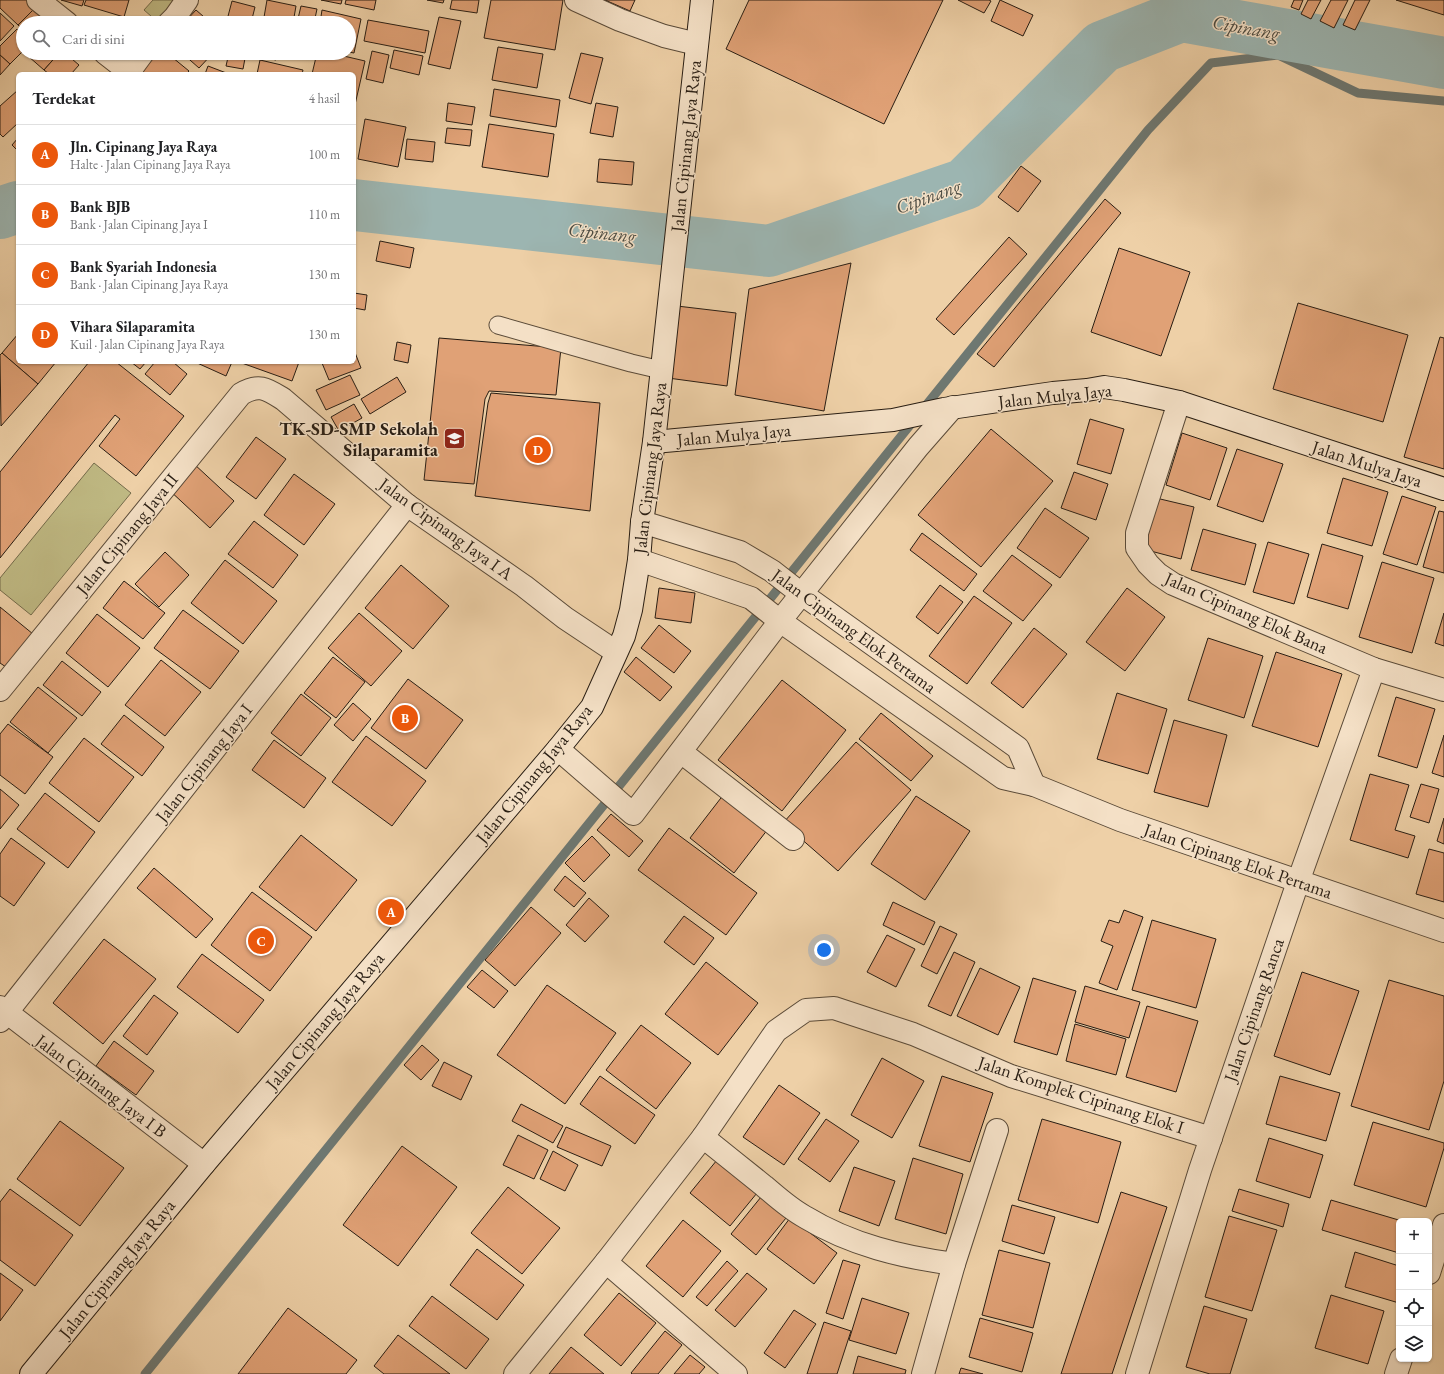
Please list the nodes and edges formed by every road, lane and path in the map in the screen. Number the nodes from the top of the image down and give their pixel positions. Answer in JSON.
{"nodes":[{"id":1,"x":38,"y":0,"type":"edge"},
{"id":2,"x":187,"y":0,"type":"edge"},
{"id":3,"x":576,"y":0,"type":"edge"},
{"id":4,"x":702,"y":0,"type":"edge"},
{"id":5,"x":58,"y":16,"type":"edge"},
{"id":6,"x":174,"y":16,"type":"edge"},
{"id":7,"x":697,"y":44,"type":"junction"},
{"id":8,"x":114,"y":60,"type":"edge"},
{"id":9,"x":139,"y":60,"type":"edge"},
{"id":10,"x":130,"y":72,"type":"edge"},
{"id":11,"x":132,"y":72,"type":"edge"},
{"id":12,"x":498,"y":325,"type":"dead end"},
{"id":13,"x":661,"y":370,"type":"junction"},
{"id":14,"x":261,"y":388,"type":"joint"},
{"id":15,"x":1179,"y":402,"type":"junction"},
{"id":16,"x":948,"y":408,"type":"junction"},
{"id":17,"x":654,"y":442,"type":"junction"},
{"id":18,"x":1444,"y":489,"type":"edge"},
{"id":19,"x":407,"y":504,"type":"junction"},
{"id":20,"x":642,"y":522,"type":"junction"},
{"id":21,"x":639,"y":560,"type":"junction"},
{"id":22,"x":799,"y":591,"type":"junction"},
{"id":23,"x":777,"y":619,"type":"junction"},
{"id":24,"x":616,"y":652,"type":"junction"},
{"id":25,"x":1374,"y":669,"type":"junction"},
{"id":26,"x":0,"y":690,"type":"edge"},
{"id":27,"x":1444,"y":690,"type":"edge"},
{"id":28,"x":558,"y":749,"type":"junction"},
{"id":29,"x":681,"y":752,"type":"junction"},
{"id":30,"x":1034,"y":785,"type":"junction"},
{"id":31,"x":793,"y":839,"type":"dead end"},
{"id":32,"x":1298,"y":882,"type":"junction"},
{"id":33,"x":1444,"y":931,"type":"edge"},
{"id":34,"x":2,"y":1014,"type":"edge"},
{"id":35,"x":997,"y":1130,"type":"dead end"},
{"id":36,"x":703,"y":1137,"type":"junction"},
{"id":37,"x":1211,"y":1138,"type":"junction"},
{"id":38,"x":204,"y":1164,"type":"junction"},
{"id":39,"x":1444,"y":1224,"type":"edge"},
{"id":40,"x":606,"y":1262,"type":"junction"},
{"id":41,"x":1432,"y":1263,"type":"edge"},
{"id":42,"x":954,"y":1264,"type":"junction"},
{"id":43,"x":1400,"y":1362,"type":"edge"},
{"id":44,"x":31,"y":1374,"type":"edge"},
{"id":45,"x":516,"y":1374,"type":"edge"},
{"id":46,"x":736,"y":1374,"type":"edge"},
{"id":47,"x":923,"y":1374,"type":"edge"},
{"id":48,"x":1137,"y":1374,"type":"edge"},
{"id":49,"x":1396,"y":1374,"type":"edge"}],
"edges":[{"from":1,"to":5,"type":"street"},
{"from":2,"to":6,"type":"street"},
{"from":3,"to":7,"type":"street"},
{"from":4,"to":7,"type":"street","name":"Jalan Cipinang Jaya Raya"},
{"from":7,"to":13,"type":"street","name":"Jalan Cipinang Jaya Raya"},
{"from":8,"to":10,"type":"street"},
{"from":9,"to":11,"type":"street"},
{"from":12,"to":13,"type":"lane"},
{"from":13,"to":17,"type":"street","name":"Jalan Cipinang Jaya Raya"},
{"from":14,"to":19,"type":"street","name":"Jalan Cipinang Jaya I A"},
{"from":14,"to":26,"type":"street","name":"Jalan Cipinang Jaya II"},
{"from":15,"to":16,"type":"street","name":"Jalan Mulya Jaya"},
{"from":15,"to":18,"type":"street","name":"Jalan Mulya Jaya"},
{"from":15,"to":25,"type":"street","name":"Jalan Cipinang Elok Bana"},
{"from":16,"to":17,"type":"street","name":"Jalan Mulya Jaya"},
{"from":16,"to":22,"type":"street"},
{"from":17,"to":20,"type":"street","name":"Jalan Cipinang Jaya Raya"},
{"from":19,"to":24,"type":"street","name":"Jalan Cipinang Jaya I A"},
{"from":19,"to":34,"type":"street","name":"Jalan Cipinang Jaya I"},
{"from":20,"to":21,"type":"street","name":"Jalan Cipinang Jaya Raya"},
{"from":20,"to":22,"type":"street","name":"Jalan Cipinang Elok Pertama"},
{"from":21,"to":23,"type":"street","name":"Jalan Cipinang Elok Pertama"},
{"from":21,"to":24,"type":"street","name":"Jalan Cipinang Jaya Raya"},
{"from":22,"to":23,"type":"street"},
{"from":22,"to":30,"type":"street","name":"Jalan Cipinang Elok Pertama"},
{"from":23,"to":29,"type":"street"},
{"from":23,"to":30,"type":"street","name":"Jalan Cipinang Elok Pertama"},
{"from":24,"to":28,"type":"street","name":"Jalan Cipinang Jaya Raya"},
{"from":25,"to":27,"type":"street","name":"Jalan Cipinang Elok Bana"},
{"from":25,"to":32,"type":"street"},
{"from":28,"to":29,"type":"street"},
{"from":28,"to":38,"type":"street","name":"Jalan Cipinang Jaya Raya"},
{"from":29,"to":31,"type":"street"},
{"from":30,"to":32,"type":"street","name":"Jalan Cipinang Elok Pertama"},
{"from":32,"to":33,"type":"street","name":"Jalan Cipinang Elok Pertama"},
{"from":32,"to":37,"type":"street","name":"Jalan Cipinang Ranca"},
{"from":34,"to":38,"type":"street","name":"Jalan Cipinang Jaya I B"},
{"from":35,"to":42,"type":"street"},
{"from":36,"to":37,"type":"street","name":"Jalan Komplek Cipinang Elok I"},
{"from":36,"to":40,"type":"street","name":"Jalan Komplek Cipinang Elok I"},
{"from":36,"to":42,"type":"street"},
{"from":37,"to":48,"type":"street"},
{"from":38,"to":44,"type":"street","name":"Jalan Cipinang Jaya Raya"},
{"from":39,"to":41,"type":"street"},
{"from":40,"to":45,"type":"street","name":"Jalan Komplek Cipinang Elok I"},
{"from":40,"to":46,"type":"street"},
{"from":42,"to":47,"type":"street"},
{"from":43,"to":49,"type":"street"}]}
